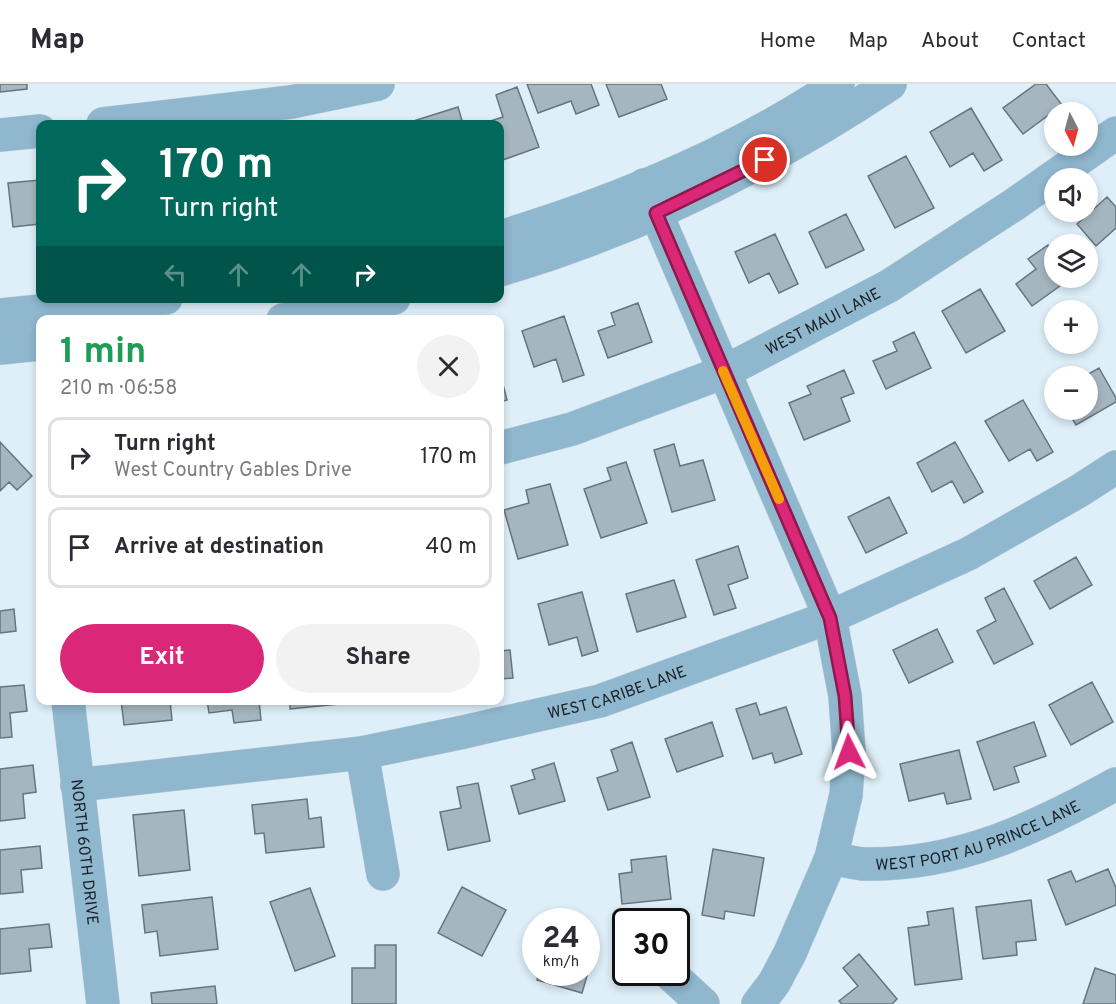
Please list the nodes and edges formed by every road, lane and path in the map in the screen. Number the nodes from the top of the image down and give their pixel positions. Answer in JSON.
{"nodes":[{"id":1,"x":378,"y":84,"type":"edge"},
{"id":2,"x":837,"y":84,"type":"edge"},
{"id":3,"x":890,"y":84,"type":"edge"},
{"id":4,"x":137,"y":120,"type":"edge"},
{"id":5,"x":36,"y":131,"type":"edge"},
{"id":6,"x":1116,"y":133,"type":"edge"},
{"id":7,"x":0,"y":135,"type":"edge"},
{"id":8,"x":650,"y":199,"type":"junction"},
{"id":9,"x":504,"y":236,"type":"edge"},
{"id":10,"x":504,"y":268,"type":"edge"},
{"id":11,"x":117,"y":303,"type":"edge"},
{"id":12,"x":369,"y":303,"type":"edge"},
{"id":13,"x":0,"y":315,"type":"edge"},
{"id":14,"x":308,"y":315,"type":"edge"},
{"id":15,"x":36,"y":344,"type":"edge"},
{"id":16,"x":0,"y":348,"type":"edge"},
{"id":17,"x":724,"y":372,"type":"junction"},
{"id":18,"x":504,"y":447,"type":"edge"},
{"id":19,"x":1116,"y":467,"type":"edge"},
{"id":20,"x":830,"y":618,"type":"junction"},
{"id":21,"x":69,"y":705,"type":"edge"},
{"id":22,"x":362,"y":753,"type":"junction"},
{"id":23,"x":77,"y":785,"type":"junction"},
{"id":24,"x":1114,"y":790,"type":"edge"},
{"id":25,"x":831,"y":858,"type":"junction"},
{"id":26,"x":384,"y":874,"type":"dead end"},
{"id":27,"x":683,"y":986,"type":"edge"},
{"id":28,"x":103,"y":1004,"type":"edge"},
{"id":29,"x":703,"y":1004,"type":"edge"},
{"id":30,"x":758,"y":1004,"type":"edge"}],
"edges":[{"from":1,"to":4,"type":"street"},
{"from":2,"to":8,"type":"street"},
{"from":3,"to":8,"type":"street"},
{"from":5,"to":7,"type":"street"},
{"from":6,"to":17,"type":"street","name":"WEST MAUI LANE"},
{"from":8,"to":9,"type":"street"},
{"from":8,"to":10,"type":"street"},
{"from":8,"to":17,"type":"street"},
{"from":11,"to":13,"type":"street"},
{"from":12,"to":14,"type":"street"},
{"from":15,"to":16,"type":"street"},
{"from":17,"to":18,"type":"street","name":"WEST MAUI LANE"},
{"from":17,"to":20,"type":"street"},
{"from":19,"to":20,"type":"street","name":"WEST CARIBE LANE"},
{"from":20,"to":22,"type":"street","name":"WEST CARIBE LANE"},
{"from":20,"to":25,"type":"street"},
{"from":21,"to":23,"type":"street","name":"NORTH 60TH DRIVE"},
{"from":22,"to":23,"type":"street","name":"WEST CARIBE LANE"},
{"from":22,"to":26,"type":"street"},
{"from":23,"to":28,"type":"street","name":"NORTH 60TH DRIVE"},
{"from":24,"to":25,"type":"street","name":"WEST PORT AU PRINCE LANE"},
{"from":25,"to":30,"type":"street"},
{"from":27,"to":29,"type":"street"}]}
